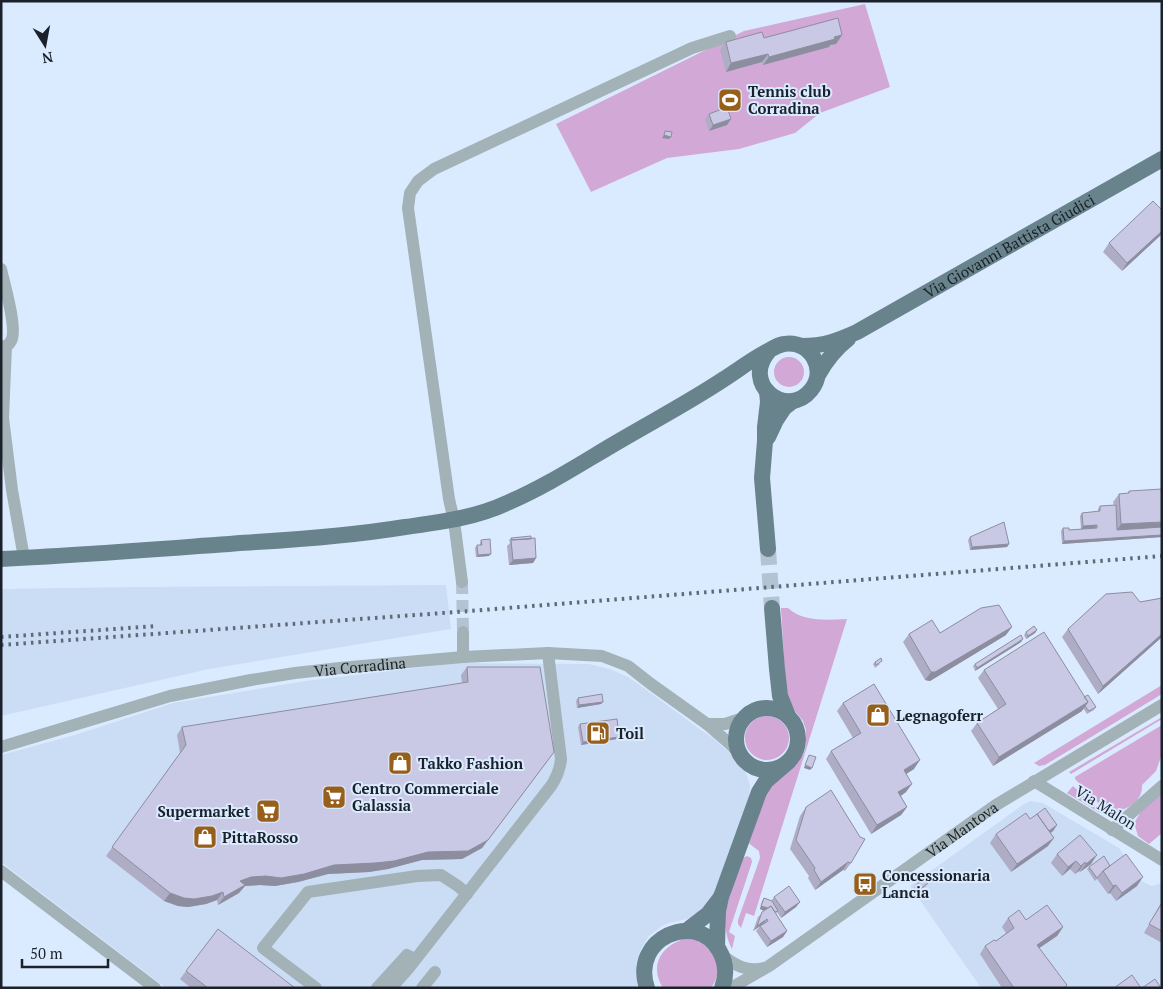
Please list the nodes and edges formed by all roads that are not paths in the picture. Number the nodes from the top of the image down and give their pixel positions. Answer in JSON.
{"nodes":[{"id":1,"x":730,"y":36,"type":"dead end"},
{"id":2,"x":1162,"y":158,"type":"edge"},
{"id":3,"x":1,"y":269,"type":"edge"},
{"id":4,"x":857,"y":332,"type":"junction"},
{"id":5,"x":802,"y":346,"type":"junction"},
{"id":6,"x":4,"y":347,"type":"edge"},
{"id":7,"x":769,"y":351,"type":"junction"},
{"id":8,"x":818,"y":375,"type":"junction"},
{"id":9,"x":722,"y":380,"type":"junction"},
{"id":10,"x":765,"y":388,"type":"junction"},
{"id":11,"x":793,"y":401,"type":"junction"},
{"id":12,"x":765,"y":441,"type":"junction"},
{"id":13,"x":454,"y":521,"type":"junction"},
{"id":14,"x":768,"y":549,"type":"tunnel mouth"},
{"id":15,"x":24,"y":558,"type":"junction"},
{"id":16,"x":1,"y":559,"type":"edge"},
{"id":17,"x":462,"y":582,"type":"tunnel mouth"},
{"id":18,"x":772,"y":608,"type":"tunnel mouth"},
{"id":19,"x":462,"y":632,"type":"tunnel mouth"},
{"id":20,"x":548,"y":653,"type":"junction"},
{"id":21,"x":463,"y":657,"type":"junction"},
{"id":22,"x":777,"y":669,"type":"junction"},
{"id":23,"x":1162,"y":705,"type":"edge"},
{"id":24,"x":751,"y":713,"type":"junction"},
{"id":25,"x":788,"y":716,"type":"junction"},
{"id":26,"x":707,"y":724,"type":"junction"},
{"id":27,"x":1,"y":747,"type":"edge"},
{"id":28,"x":744,"y":759,"type":"junction"},
{"id":29,"x":788,"y":762,"type":"junction"},
{"id":30,"x":1034,"y":781,"type":"junction"},
{"id":31,"x":1162,"y":786,"type":"edge"},
{"id":32,"x":752,"y":808,"type":"junction"},
{"id":33,"x":1112,"y":830,"type":"junction"},
{"id":34,"x":1162,"y":860,"type":"edge"},
{"id":35,"x":1,"y":870,"type":"edge"},
{"id":36,"x":467,"y":894,"type":"junction"},
{"id":37,"x":721,"y":897,"type":"junction"},
{"id":38,"x":686,"y":931,"type":"junction"},
{"id":39,"x":720,"y":951,"type":"junction"},
{"id":40,"x":412,"y":964,"type":"junction"},
{"id":41,"x":769,"y":966,"type":"junction"},
{"id":42,"x":434,"y":972,"type":"dead end"},
{"id":43,"x":647,"y":987,"type":"edge"},
{"id":44,"x":155,"y":988,"type":"edge"},
{"id":45,"x":316,"y":988,"type":"edge"},
{"id":46,"x":377,"y":988,"type":"edge"},
{"id":47,"x":392,"y":988,"type":"edge"},
{"id":48,"x":398,"y":988,"type":"edge"},
{"id":49,"x":422,"y":988,"type":"edge"},
{"id":50,"x":722,"y":988,"type":"edge"},
{"id":51,"x":731,"y":988,"type":"edge"}],
"edges":[{"from":1,"to":13,"type":"street"},
{"from":2,"to":4,"type":"main road","name":"Via Giovanni Battista Giudici"},
{"from":3,"to":6,"type":"street"},
{"from":4,"to":5,"type":"main road","name":"Via Giovanni Battista Giudici"},
{"from":4,"to":8,"type":"main road","name":"Via Giovanni Battista Giudici"},
{"from":5,"to":7,"type":"main road","name":"Via Giovanni Battista Giudici"},
{"from":5,"to":8,"type":"main road"},
{"from":6,"to":15,"type":"street"},
{"from":7,"to":9,"type":"main road","name":"Via Giovanni Battista Giudici"},
{"from":7,"to":10,"type":"main road","name":"Via Giovanni Battista Giudici"},
{"from":8,"to":11,"type":"main road","name":"Via Giovanni Battista Giudici"},
{"from":9,"to":10,"type":"main road"},
{"from":9,"to":13,"type":"main road","name":"Via Giovanni Battista Giudici"},
{"from":10,"to":11,"type":"main road"},
{"from":10,"to":12,"type":"main road","name":"Via Giovanni Battista Giudici"},
{"from":11,"to":12,"type":"main road","name":"Via Giovanni Battista Giudici"},
{"from":12,"to":14,"type":"main road","name":"Via Giovanni Battista Giudici"},
{"from":13,"to":15,"type":"main road","name":"Via Giovanni Battista Giudici"},
{"from":13,"to":17,"type":"street"},
{"from":15,"to":16,"type":"main road","name":"Via Giovanni Battista Giudici"},
{"from":18,"to":22,"type":"main road"},
{"from":19,"to":21,"type":"street"},
{"from":20,"to":21,"type":"street","name":"Via Corradina"},
{"from":20,"to":26,"type":"street","name":"Via Corradina"},
{"from":20,"to":36,"type":"street"},
{"from":21,"to":27,"type":"street","name":"Via Corradina"},
{"from":22,"to":24,"type":"main road"},
{"from":22,"to":25,"type":"main road"},
{"from":23,"to":30,"type":"street","name":"Via Mantova"},
{"from":24,"to":25,"type":"main road"},
{"from":24,"to":26,"type":"street"},
{"from":24,"to":28,"type":"main road"},
{"from":25,"to":29,"type":"main road"},
{"from":26,"to":28,"type":"street","name":"Via Corradina"},
{"from":28,"to":29,"type":"main road"},
{"from":28,"to":32,"type":"main road"},
{"from":29,"to":32,"type":"main road"},
{"from":30,"to":33,"type":"street","name":"Via Malon"},
{"from":30,"to":41,"type":"street","name":"Via Mantova"},
{"from":31,"to":33,"type":"street"},
{"from":32,"to":37,"type":"main road"},
{"from":33,"to":34,"type":"street","name":"Via Malon"},
{"from":35,"to":44,"type":"street"},
{"from":36,"to":40,"type":"street"},
{"from":36,"to":45,"type":"street"},
{"from":37,"to":38,"type":"main road"},
{"from":37,"to":39,"type":"main road"},
{"from":38,"to":39,"type":"main road"},
{"from":38,"to":43,"type":"main road"},
{"from":39,"to":41,"type":"street"},
{"from":39,"to":50,"type":"main road"},
{"from":40,"to":46,"type":"street"},
{"from":40,"to":47,"type":"street"},
{"from":40,"to":48,"type":"street"},
{"from":41,"to":51,"type":"street","name":"Via Mantova"},
{"from":42,"to":49,"type":"street"}]}
